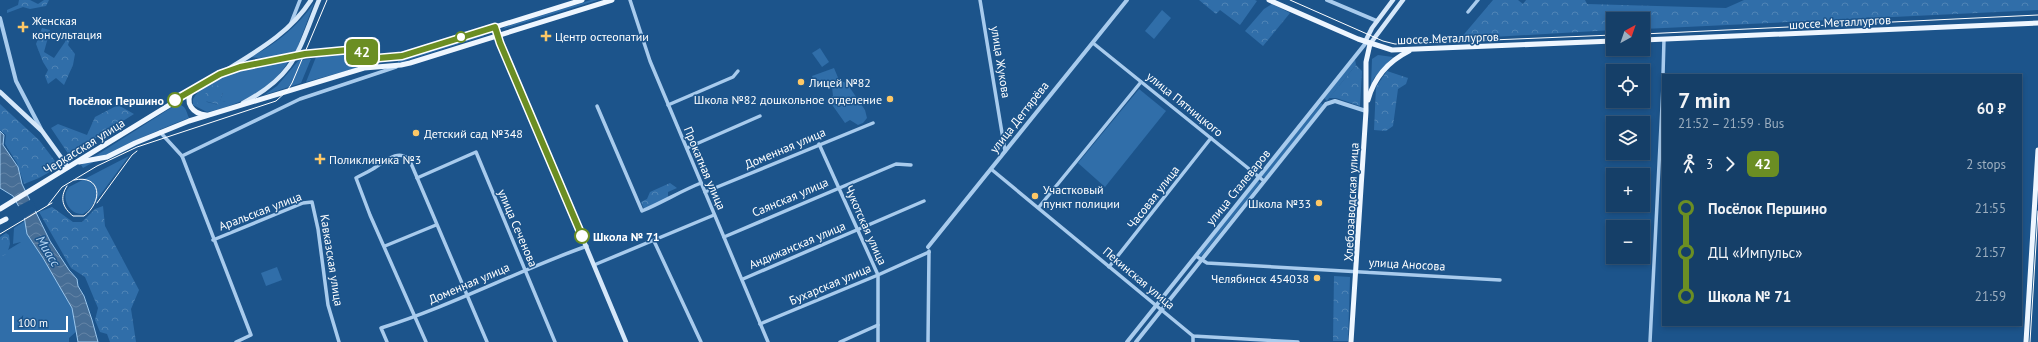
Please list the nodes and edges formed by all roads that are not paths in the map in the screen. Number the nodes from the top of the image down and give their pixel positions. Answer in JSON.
{"nodes":[{"id":1,"x":300,"y":0,"type":"edge"},
{"id":2,"x":311,"y":0,"type":"edge"},
{"id":3,"x":319,"y":0,"type":"edge"},
{"id":4,"x":582,"y":0,"type":"edge"},
{"id":5,"x":612,"y":0,"type":"edge"},
{"id":6,"x":630,"y":0,"type":"edge"},
{"id":7,"x":980,"y":0,"type":"edge"},
{"id":8,"x":1127,"y":0,"type":"edge"},
{"id":9,"x":1269,"y":0,"type":"edge"},
{"id":10,"x":1327,"y":0,"type":"edge"},
{"id":11,"x":1393,"y":0,"type":"edge"},
{"id":12,"x":1403,"y":0,"type":"edge"},
{"id":13,"x":1478,"y":0,"type":"edge"},
{"id":14,"x":1468,"y":12,"type":"dead end"},
{"id":15,"x":0,"y":18,"type":"edge"},
{"id":16,"x":1377,"y":21,"type":"junction"},
{"id":17,"x":2038,"y":23,"type":"edge"},
{"id":18,"x":1383,"y":26,"type":"junction"},
{"id":19,"x":289,"y":27,"type":"junction"},
{"id":20,"x":495,"y":27,"type":"junction"},
{"id":21,"x":498,"y":36,"type":"junction"},
{"id":22,"x":1664,"y":39,"type":"junction"},
{"id":23,"x":1650,"y":40,"type":"edge"},
{"id":24,"x":1606,"y":41,"type":"edge"},
{"id":25,"x":1093,"y":43,"type":"junction"},
{"id":26,"x":1367,"y":43,"type":"junction"},
{"id":27,"x":1411,"y":50,"type":"junction"},
{"id":28,"x":297,"y":55,"type":"junction"},
{"id":29,"x":401,"y":65,"type":"junction"},
{"id":30,"x":738,"y":71,"type":"dead end"},
{"id":31,"x":220,"y":74,"type":"junction"},
{"id":32,"x":1663,"y":74,"type":"edge"},
{"id":33,"x":1141,"y":82,"type":"junction"},
{"id":34,"x":196,"y":88,"type":"junction"},
{"id":35,"x":0,"y":92,"type":"edge"},
{"id":36,"x":1322,"y":98,"type":"junction"},
{"id":37,"x":1326,"y":104,"type":"junction"},
{"id":38,"x":668,"y":105,"type":"junction"},
{"id":39,"x":597,"y":106,"type":"dead end"},
{"id":40,"x":1662,"y":106,"type":"edge"},
{"id":41,"x":236,"y":107,"type":"junction"},
{"id":42,"x":1366,"y":109,"type":"junction"},
{"id":43,"x":207,"y":115,"type":"junction"},
{"id":44,"x":760,"y":116,"type":"dead end"},
{"id":45,"x":873,"y":123,"type":"dead end"},
{"id":46,"x":42,"y":131,"type":"junction"},
{"id":47,"x":160,"y":132,"type":"junction"},
{"id":48,"x":1211,"y":138,"type":"junction"},
{"id":49,"x":819,"y":144,"type":"junction"},
{"id":50,"x":687,"y":148,"type":"junction"},
{"id":51,"x":2038,"y":150,"type":"edge"},
{"id":52,"x":1005,"y":151,"type":"junction"},
{"id":53,"x":182,"y":156,"type":"junction"},
{"id":54,"x":76,"y":162,"type":"junction"},
{"id":55,"x":911,"y":165,"type":"dead end"},
{"id":56,"x":68,"y":167,"type":"junction"},
{"id":57,"x":991,"y":168,"type":"junction"},
{"id":58,"x":1259,"y":177,"type":"junction"},
{"id":59,"x":417,"y":178,"type":"junction"},
{"id":60,"x":1264,"y":181,"type":"junction"},
{"id":61,"x":701,"y":183,"type":"junction"},
{"id":62,"x":839,"y":188,"type":"junction"},
{"id":63,"x":705,"y":192,"type":"junction"},
{"id":64,"x":924,"y":201,"type":"dead end"},
{"id":65,"x":313,"y":204,"type":"joint"},
{"id":66,"x":1039,"y":208,"type":"junction"},
{"id":67,"x":0,"y":209,"type":"edge"},
{"id":68,"x":714,"y":215,"type":"junction"},
{"id":69,"x":6,"y":219,"type":"dead end"},
{"id":70,"x":0,"y":222,"type":"edge"},
{"id":71,"x":436,"y":225,"type":"junction"},
{"id":72,"x":859,"y":230,"type":"junction"},
{"id":73,"x":724,"y":237,"type":"junction"},
{"id":74,"x":213,"y":240,"type":"junction"},
{"id":75,"x":654,"y":242,"type":"junction"},
{"id":76,"x":385,"y":246,"type":"junction"},
{"id":77,"x":587,"y":246,"type":"junction"},
{"id":78,"x":928,"y":249,"type":"junction"},
{"id":79,"x":1196,"y":256,"type":"junction"},
{"id":80,"x":1201,"y":260,"type":"junction"},
{"id":81,"x":594,"y":265,"type":"junction"},
{"id":82,"x":1109,"y":267,"type":"junction"},
{"id":83,"x":525,"y":270,"type":"junction"},
{"id":84,"x":1357,"y":271,"type":"junction"},
{"id":85,"x":878,"y":275,"type":"junction"},
{"id":86,"x":743,"y":279,"type":"junction"},
{"id":87,"x":1500,"y":280,"type":"dead end"},
{"id":88,"x":467,"y":295,"type":"junction"},
{"id":89,"x":1156,"y":306,"type":"junction"},
{"id":90,"x":1161,"y":310,"type":"junction"},
{"id":91,"x":415,"y":317,"type":"junction"},
{"id":92,"x":760,"y":324,"type":"junction"},
{"id":93,"x":878,"y":325,"type":"junction"},
{"id":94,"x":1194,"y":336,"type":"junction"},
{"id":95,"x":236,"y":342,"type":"edge"},
{"id":96,"x":340,"y":342,"type":"edge"},
{"id":97,"x":387,"y":342,"type":"edge"},
{"id":98,"x":426,"y":342,"type":"edge"},
{"id":99,"x":487,"y":342,"type":"edge"},
{"id":100,"x":555,"y":342,"type":"edge"},
{"id":101,"x":626,"y":342,"type":"edge"},
{"id":102,"x":701,"y":342,"type":"edge"},
{"id":103,"x":768,"y":342,"type":"edge"},
{"id":104,"x":840,"y":342,"type":"edge"},
{"id":105,"x":878,"y":342,"type":"edge"},
{"id":106,"x":928,"y":342,"type":"edge"},
{"id":107,"x":1127,"y":342,"type":"edge"},
{"id":108,"x":1136,"y":342,"type":"edge"},
{"id":109,"x":1193,"y":342,"type":"edge"},
{"id":110,"x":1298,"y":342,"type":"edge"},
{"id":111,"x":1351,"y":342,"type":"edge"},
{"id":112,"x":1650,"y":342,"type":"edge"},
{"id":113,"x":2026,"y":342,"type":"edge"}],
"edges":[{"from":1,"to":19,"type":"street"},
{"from":2,"to":19,"type":"main road","name":"Черкасская улица"},
{"from":3,"to":28,"type":"main road","name":"Черкасская улица"},
{"from":4,"to":20,"type":"main road"},
{"from":5,"to":21,"type":"main road"},
{"from":6,"to":38,"type":"street","name":"Прокатная улица"},
{"from":7,"to":52,"type":"street","name":"улица Жукова"},
{"from":8,"to":25,"type":"street","name":"улица Дегтярёва"},
{"from":9,"to":26,"type":"main road","name":"шоссе Металлургов"},
{"from":10,"to":16,"type":"street","name":"шоссе Металлургов"},
{"from":11,"to":16,"type":"main road","name":"улица Сталеваров"},
{"from":12,"to":18,"type":"main road","name":"улица Сталеваров"},
{"from":13,"to":14,"type":"street"},
{"from":15,"to":46,"type":"street"},
{"from":16,"to":18,"type":"main road","name":"шоссе Металлургов"},
{"from":16,"to":26,"type":"main road","name":"улица Сталеваров"},
{"from":17,"to":22,"type":"main road","name":"шоссе Металлургов"},
{"from":18,"to":26,"type":"main road","name":"улица Сталеваров"},
{"from":19,"to":31,"type":"main road","name":"Черкасская улица"},
{"from":20,"to":21,"type":"main road"},
{"from":20,"to":28,"type":"main road"},
{"from":21,"to":29,"type":"main road"},
{"from":21,"to":77,"type":"main road"},
{"from":22,"to":23,"type":"main road","name":"шоссе Металлургов"},
{"from":22,"to":32,"type":"street"},
{"from":24,"to":27,"type":"main road","name":"шоссе Металлургов"},
{"from":25,"to":33,"type":"street","name":"улица Пятницкого"},
{"from":25,"to":52,"type":"street","name":"улица Дегтярёва"},
{"from":26,"to":27,"type":"main road","name":"шоссе Металлургов"},
{"from":26,"to":36,"type":"street","name":"улица Сталеваров"},
{"from":26,"to":42,"type":"main road","name":"Хлебозаводская улица"},
{"from":27,"to":42,"type":"main road"},
{"from":28,"to":31,"type":"main road"},
{"from":28,"to":41,"type":"main road","name":"Черкасская улица"},
{"from":29,"to":41,"type":"main road"},
{"from":29,"to":53,"type":"street"},
{"from":30,"to":38,"type":"street"},
{"from":31,"to":34,"type":"main road","name":"Черкасская улица"},
{"from":33,"to":48,"type":"street","name":"улица Пятницкого"},
{"from":33,"to":66,"type":"street"},
{"from":34,"to":43,"type":"main road"},
{"from":34,"to":54,"type":"main road","name":"Черкасская улица"},
{"from":35,"to":46,"type":"main road"},
{"from":36,"to":37,"type":"street"},
{"from":36,"to":58,"type":"street","name":"улица Сталеваров"},
{"from":37,"to":42,"type":"street"},
{"from":37,"to":60,"type":"street","name":"улица Сталеваров"},
{"from":38,"to":50,"type":"street","name":"Прокатная улица"},
{"from":39,"to":61,"type":"street"},
{"from":40,"to":112,"type":"street"},
{"from":41,"to":43,"type":"main road","name":"Черкасская улица"},
{"from":42,"to":84,"type":"main road","name":"Хлебозаводская улица"},
{"from":43,"to":47,"type":"main road","name":"Черкасская улица"},
{"from":44,"to":50,"type":"street"},
{"from":45,"to":49,"type":"street","name":"Доменная улица"},
{"from":46,"to":56,"type":"main road"},
{"from":47,"to":53,"type":"street","name":"Аральская улица"},
{"from":47,"to":54,"type":"main road","name":"Черкасская улица"},
{"from":48,"to":58,"type":"street","name":"улица Пятницкого"},
{"from":48,"to":82,"type":"street","name":"Часовая улица"},
{"from":49,"to":62,"type":"street","name":"Чукотская улица"},
{"from":49,"to":63,"type":"street","name":"Доменная улица"},
{"from":50,"to":61,"type":"street","name":"Прокатная улица"},
{"from":51,"to":113,"type":"main road"},
{"from":52,"to":57,"type":"street","name":"улица Дегтярёва"},
{"from":53,"to":74,"type":"street","name":"Аральская улица"},
{"from":54,"to":56,"type":"main road","name":"Черкасская улица"},
{"from":55,"to":62,"type":"street","name":"Саянская улица"},
{"from":56,"to":67,"type":"main road","name":"Черкасская улица"},
{"from":57,"to":66,"type":"street","name":"Пекинская улица"},
{"from":57,"to":78,"type":"street","name":"улица Дегтярёва"},
{"from":58,"to":60,"type":"street","name":"улица Пятницкого"},
{"from":58,"to":79,"type":"street","name":"улица Сталеваров"},
{"from":59,"to":71,"type":"street"},
{"from":59,"to":76,"type":"street"},
{"from":59,"to":83,"type":"street","name":"улица Сеченова"},
{"from":60,"to":80,"type":"street","name":"улица Сталеваров"},
{"from":61,"to":63,"type":"street","name":"Прокатная улица"},
{"from":62,"to":72,"type":"street","name":"Чукотская улица"},
{"from":62,"to":73,"type":"street","name":"Саянская улица"},
{"from":63,"to":68,"type":"street","name":"Прокатная улица"},
{"from":64,"to":72,"type":"street"},
{"from":65,"to":74,"type":"street","name":"Аральская улица"},
{"from":65,"to":96,"type":"street","name":"Кавказская улица"},
{"from":66,"to":82,"type":"street","name":"Пекинская улица"},
{"from":68,"to":73,"type":"street","name":"Прокатная улица"},
{"from":68,"to":75,"type":"street"},
{"from":69,"to":70,"type":"main road"},
{"from":71,"to":76,"type":"street"},
{"from":71,"to":88,"type":"street"},
{"from":72,"to":85,"type":"street","name":"Чукотская улица"},
{"from":72,"to":86,"type":"street","name":"Андижанская улица"},
{"from":73,"to":86,"type":"street","name":"Прокатная улица"},
{"from":74,"to":95,"type":"street","name":"Аральская улица"},
{"from":75,"to":81,"type":"street"},
{"from":75,"to":102,"type":"street"},
{"from":76,"to":91,"type":"street"},
{"from":77,"to":81,"type":"main road"},
{"from":77,"to":83,"type":"street","name":"Доменная улица"},
{"from":78,"to":85,"type":"street","name":"Бухарская улица"},
{"from":78,"to":106,"type":"street"},
{"from":79,"to":80,"type":"street","name":"улица Аносова"},
{"from":79,"to":89,"type":"street","name":"улица Сталеваров"},
{"from":80,"to":84,"type":"street","name":"улица Аносова"},
{"from":80,"to":90,"type":"street","name":"улица Сталеваров"},
{"from":81,"to":101,"type":"main road"},
{"from":82,"to":89,"type":"street","name":"Пекинская улица"},
{"from":83,"to":88,"type":"street","name":"Доменная улица"},
{"from":83,"to":100,"type":"street","name":"улица Сеченова"},
{"from":84,"to":87,"type":"street","name":"улица Аносова"},
{"from":84,"to":111,"type":"main road","name":"Хлебозаводская улица"},
{"from":85,"to":92,"type":"street","name":"Бухарская улица"},
{"from":85,"to":93,"type":"street","name":"Чукотская улица"},
{"from":86,"to":92,"type":"street","name":"Прокатная улица"},
{"from":88,"to":91,"type":"street","name":"Доменная улица"},
{"from":88,"to":99,"type":"street"},
{"from":89,"to":90,"type":"street","name":"Пекинская улица"},
{"from":89,"to":107,"type":"street","name":"улица Сталеваров"},
{"from":90,"to":94,"type":"street","name":"Пекинская улица"},
{"from":90,"to":108,"type":"street","name":"улица Сталеваров"},
{"from":91,"to":97,"type":"street","name":"Доменная улица"},
{"from":91,"to":98,"type":"street"},
{"from":92,"to":103,"type":"street","name":"Прокатная улица"},
{"from":93,"to":104,"type":"street"},
{"from":93,"to":105,"type":"street","name":"Чукотская улица"},
{"from":94,"to":109,"type":"street"},
{"from":94,"to":110,"type":"street"}]}
